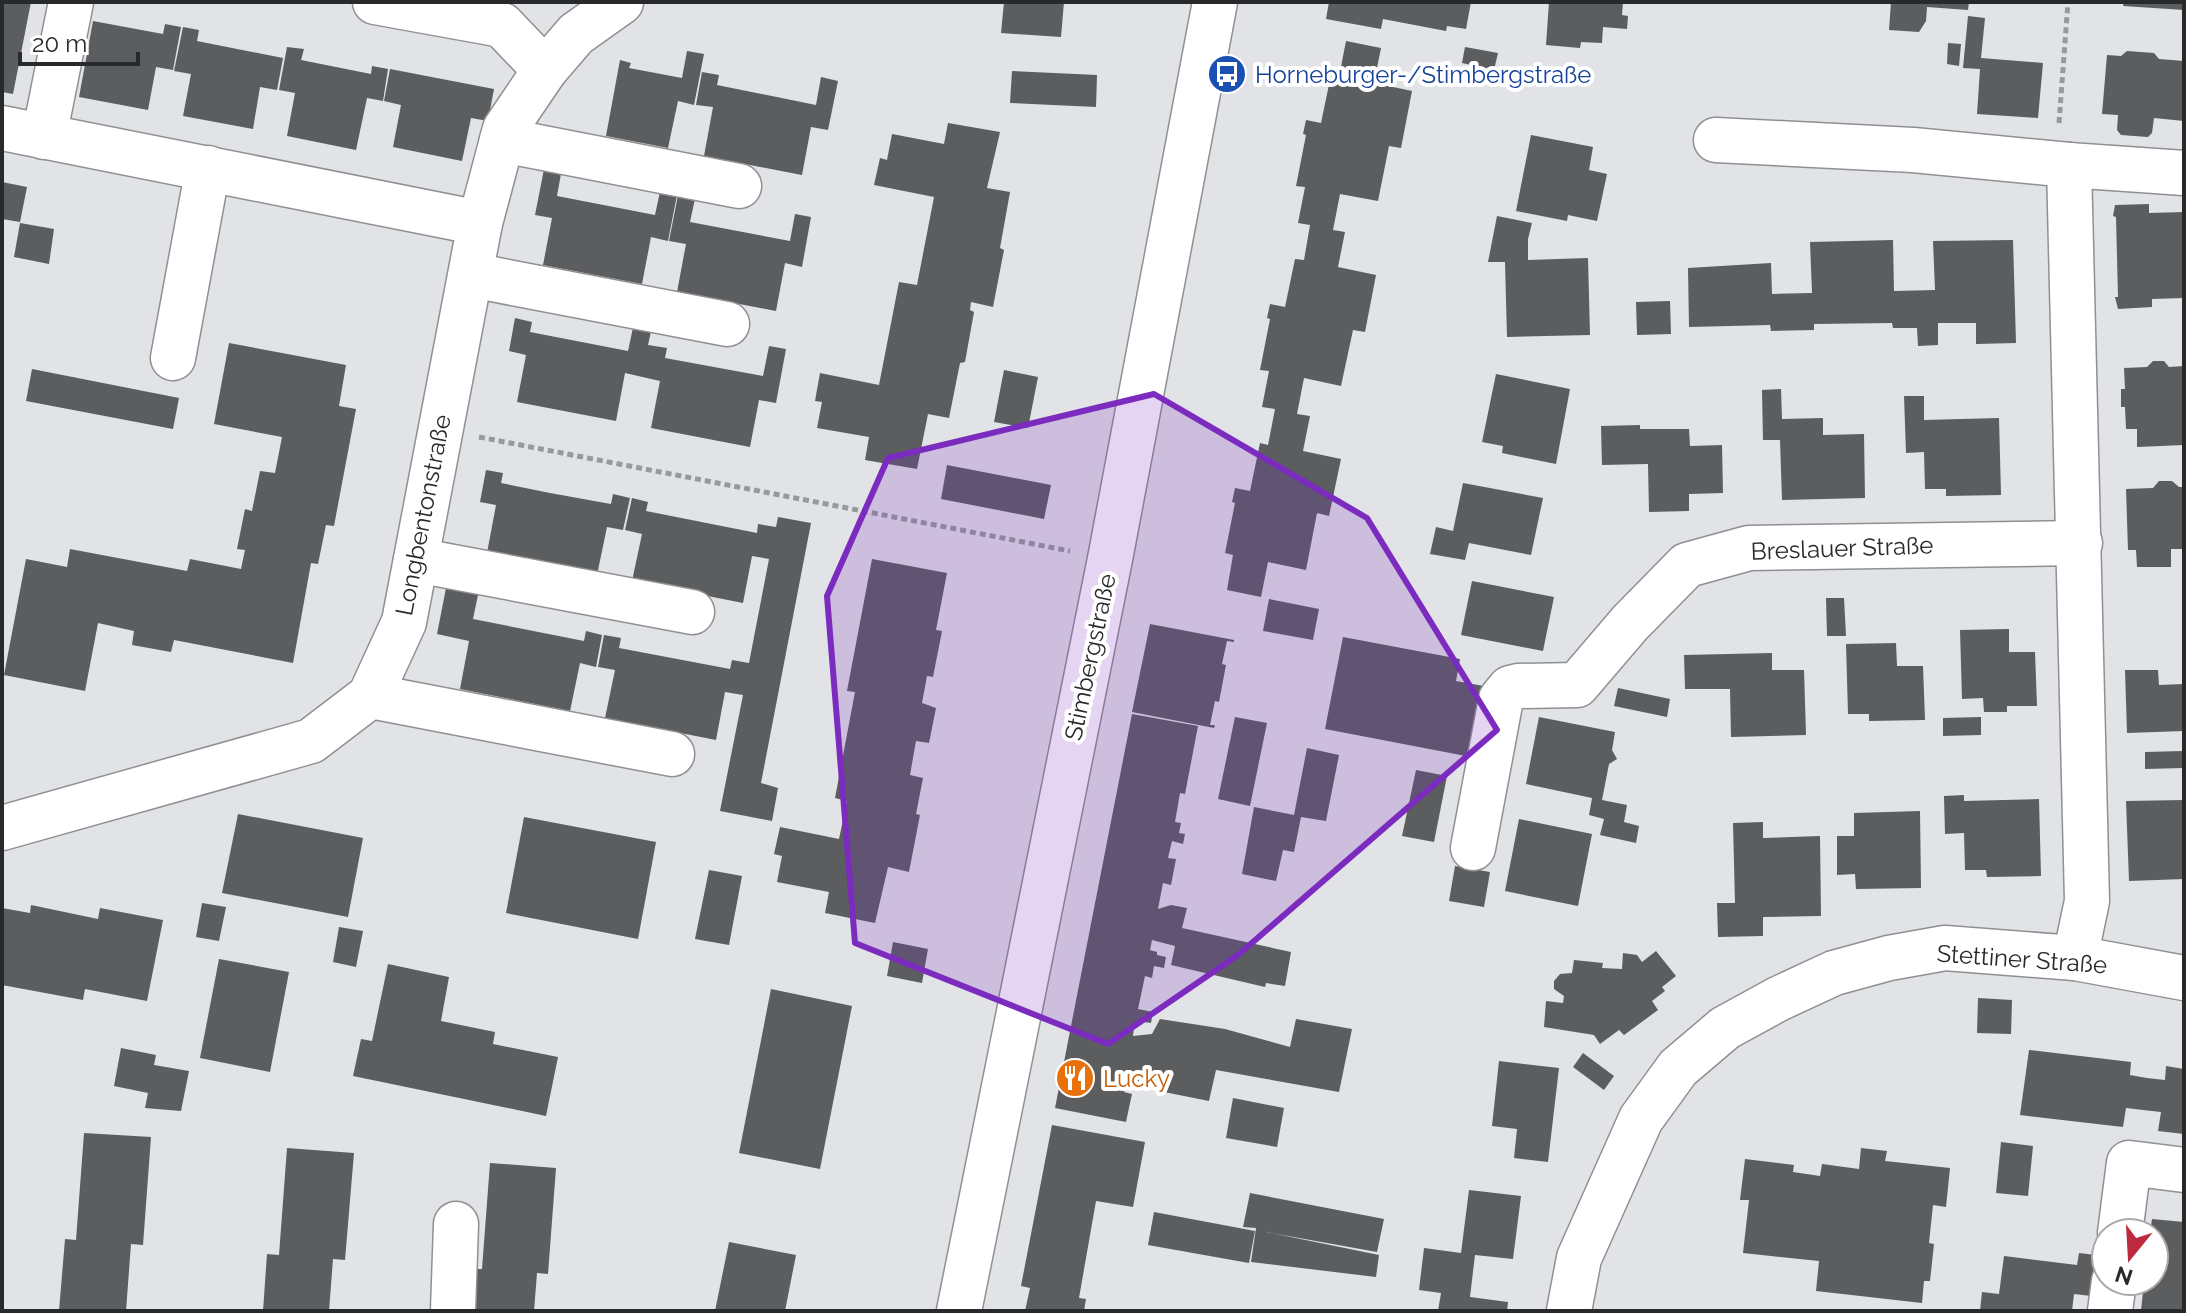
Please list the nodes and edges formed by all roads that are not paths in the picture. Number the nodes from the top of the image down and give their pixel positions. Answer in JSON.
{"nodes":[{"id":1,"x":71,"y":2,"type":"edge"},
{"id":2,"x":375,"y":2,"type":"edge"},
{"id":3,"x":621,"y":2,"type":"edge"},
{"id":4,"x":1215,"y":2,"type":"edge"},
{"id":5,"x":545,"y":70,"type":"junction"},
{"id":6,"x":2,"y":128,"type":"edge"},
{"id":7,"x":44,"y":137,"type":"junction"},
{"id":8,"x":502,"y":140,"type":"junction"},
{"id":9,"x":1716,"y":140,"type":"dead end"},
{"id":10,"x":2062,"y":164,"type":"junction"},
{"id":11,"x":208,"y":168,"type":"junction"},
{"id":12,"x":2184,"y":173,"type":"edge"},
{"id":13,"x":739,"y":186,"type":"dead end"},
{"id":14,"x":480,"y":223,"type":"junction"},
{"id":15,"x":471,"y":275,"type":"junction"},
{"id":16,"x":727,"y":324,"type":"dead end"},
{"id":17,"x":173,"y":358,"type":"dead end"},
{"id":18,"x":2080,"y":543,"type":"junction"},
{"id":19,"x":416,"y":560,"type":"junction"},
{"id":20,"x":692,"y":612,"type":"dead end"},
{"id":21,"x":370,"y":696,"type":"junction"},
{"id":22,"x":672,"y":754,"type":"dead end"},
{"id":23,"x":2,"y":828,"type":"edge"},
{"id":24,"x":1473,"y":848,"type":"dead end"},
{"id":25,"x":2075,"y":958,"type":"junction"},
{"id":26,"x":2184,"y":978,"type":"edge"},
{"id":27,"x":2184,"y":1170,"type":"edge"},
{"id":28,"x":2122,"y":1217,"type":"edge"},
{"id":29,"x":456,"y":1224,"type":"dead end"},
{"id":30,"x":453,"y":1311,"type":"edge"},
{"id":31,"x":959,"y":1311,"type":"edge"},
{"id":32,"x":1569,"y":1311,"type":"edge"}],
"edges":[{"from":1,"to":7,"type":"street"},
{"from":2,"to":5,"type":"street"},
{"from":3,"to":5,"type":"street","name":"Longbentonstraße"},
{"from":4,"to":31,"type":"street","name":"Stimbergstraße"},
{"from":5,"to":8,"type":"street","name":"Longbentonstraße"},
{"from":6,"to":7,"type":"street"},
{"from":7,"to":11,"type":"street"},
{"from":8,"to":13,"type":"street"},
{"from":8,"to":14,"type":"street","name":"Longbentonstraße"},
{"from":9,"to":10,"type":"street"},
{"from":10,"to":12,"type":"street"},
{"from":10,"to":18,"type":"street"},
{"from":11,"to":14,"type":"street"},
{"from":11,"to":17,"type":"street"},
{"from":14,"to":15,"type":"street","name":"Longbentonstraße"},
{"from":15,"to":16,"type":"street"},
{"from":15,"to":19,"type":"street","name":"Longbentonstraße"},
{"from":18,"to":24,"type":"street","name":"Breslauer Straße"},
{"from":18,"to":25,"type":"street"},
{"from":19,"to":20,"type":"street"},
{"from":19,"to":21,"type":"street","name":"Longbentonstraße"},
{"from":21,"to":22,"type":"street"},
{"from":21,"to":23,"type":"street","name":"Longbentonstraße"},
{"from":25,"to":26,"type":"street","name":"Stettiner Straße"},
{"from":25,"to":32,"type":"street","name":"Stettiner Straße"},
{"from":27,"to":28,"type":"street"},
{"from":29,"to":30,"type":"street"}]}
